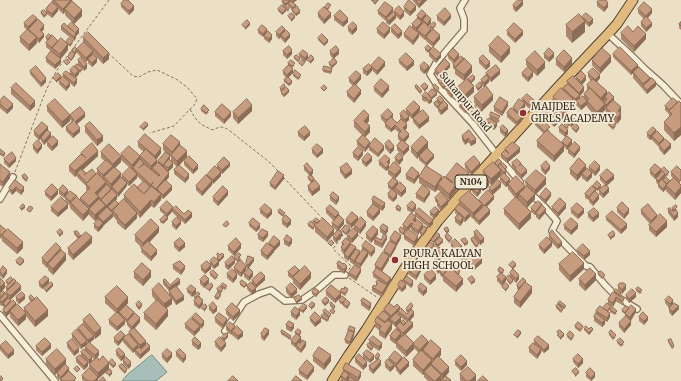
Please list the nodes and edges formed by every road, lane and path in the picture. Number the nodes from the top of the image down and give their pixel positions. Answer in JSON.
{"nodes":[{"id":1,"x":109,"y":0,"type":"edge"},
{"id":2,"x":465,"y":0,"type":"edge"},
{"id":3,"x":633,"y":0,"type":"edge"},
{"id":4,"x":608,"y":34,"type":"junction"},
{"id":5,"x":106,"y":51,"type":"edge"},
{"id":6,"x":681,"y":102,"type":"edge"},
{"id":7,"x":190,"y":109,"type":"junction"},
{"id":8,"x":150,"y":133,"type":"dead end"},
{"id":9,"x":496,"y":155,"type":"junction"},
{"id":10,"x":279,"y":172,"type":"edge"},
{"id":11,"x":13,"y":177,"type":"joint"},
{"id":12,"x":284,"y":178,"type":"edge"},
{"id":13,"x":522,"y":184,"type":"edge"},
{"id":14,"x":527,"y":190,"type":"edge"},
{"id":15,"x":0,"y":199,"type":"edge"},
{"id":16,"x":324,"y":222,"type":"edge"},
{"id":17,"x":345,"y":225,"type":"edge"},
{"id":18,"x":357,"y":234,"type":"edge"},
{"id":19,"x":369,"y":244,"type":"edge"},
{"id":20,"x":346,"y":275,"type":"junction"},
{"id":21,"x":383,"y":302,"type":"junction"},
{"id":22,"x":637,"y":308,"type":"edge"},
{"id":23,"x":0,"y":315,"type":"edge"},
{"id":24,"x":225,"y":332,"type":"edge"},
{"id":25,"x":56,"y":381,"type":"edge"},
{"id":26,"x":332,"y":381,"type":"edge"}],
"edges":[{"from":1,"to":11,"type":"path"},
{"from":2,"to":9,"type":"street","name":"Sultanpur Road"},
{"from":3,"to":4,"type":"highway","number":"N104"},
{"from":4,"to":6,"type":"street"},
{"from":4,"to":9,"type":"highway","number":"N104"},
{"from":5,"to":7,"type":"path"},
{"from":7,"to":8,"type":"path"},
{"from":7,"to":10,"type":"path"},
{"from":9,"to":13,"type":"street"},
{"from":9,"to":21,"type":"highway","number":"N104"},
{"from":11,"to":15,"type":"street"},
{"from":12,"to":16,"type":"path"},
{"from":14,"to":22,"type":"street"},
{"from":17,"to":20,"type":"path"},
{"from":18,"to":19,"type":"path"},
{"from":20,"to":21,"type":"path"},
{"from":20,"to":24,"type":"street"},
{"from":21,"to":26,"type":"highway","number":"N104"},
{"from":23,"to":25,"type":"street"}]}
